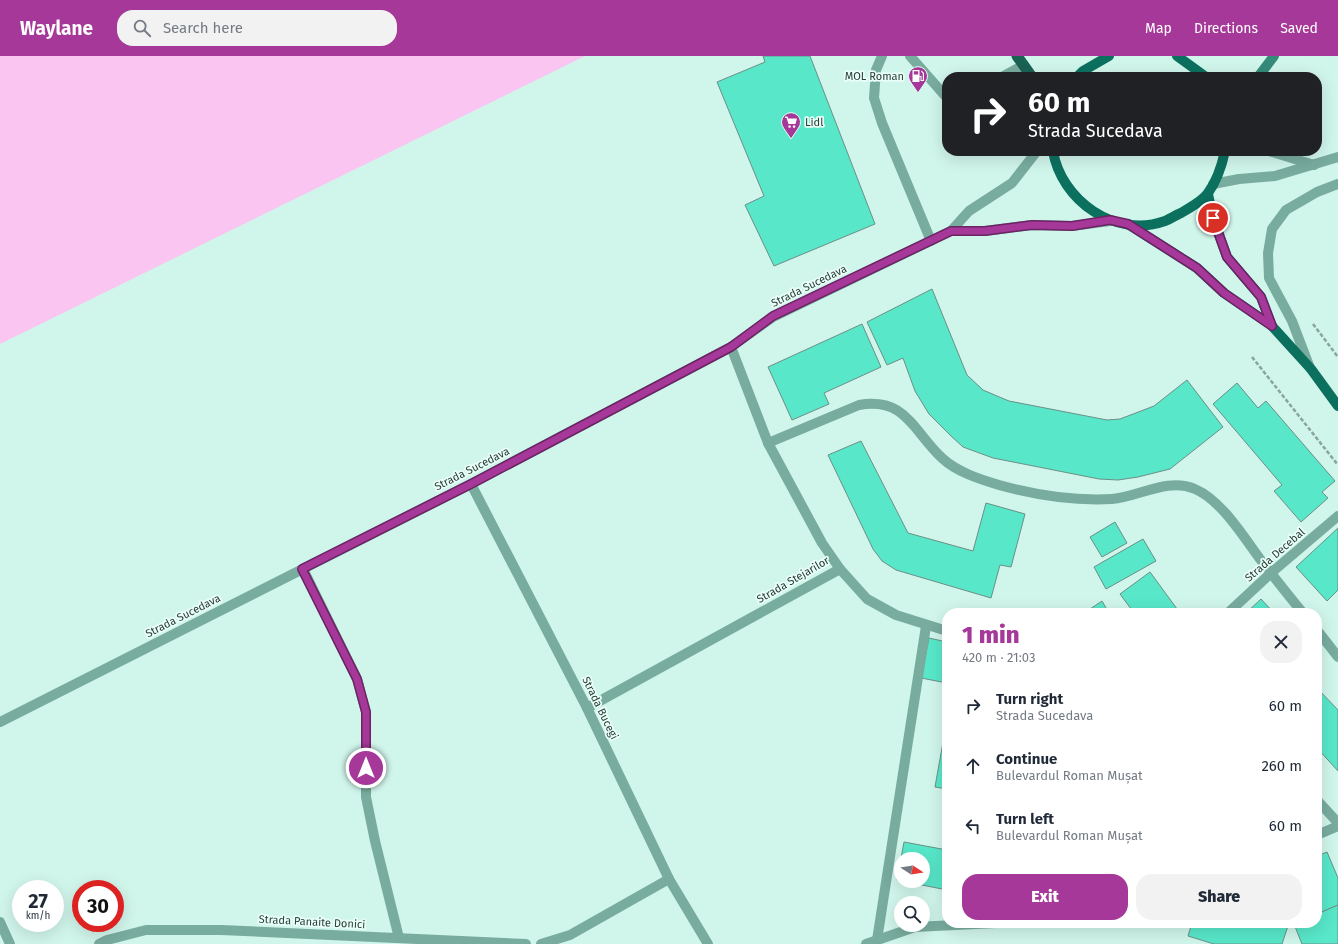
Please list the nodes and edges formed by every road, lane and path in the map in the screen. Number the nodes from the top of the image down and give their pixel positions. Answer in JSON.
{"nodes":[{"id":1,"x":882,"y":56,"type":"edge"},
{"id":2,"x":910,"y":56,"type":"edge"},
{"id":3,"x":1017,"y":56,"type":"edge"},
{"id":4,"x":1109,"y":56,"type":"edge"},
{"id":5,"x":1177,"y":56,"type":"edge"},
{"id":6,"x":1274,"y":56,"type":"edge"},
{"id":7,"x":1024,"y":65,"type":"junction"},
{"id":8,"x":1011,"y":72,"type":"edge"},
{"id":9,"x":1029,"y":72,"type":"edge"},
{"id":10,"x":1081,"y":72,"type":"edge"},
{"id":11,"x":1199,"y":72,"type":"edge"},
{"id":12,"x":1262,"y":72,"type":"edge"},
{"id":13,"x":942,"y":92,"type":"edge"},
{"id":14,"x":1033,"y":156,"type":"edge"},
{"id":15,"x":1054,"y":156,"type":"edge"},
{"id":16,"x":1224,"y":156,"type":"edge"},
{"id":17,"x":1284,"y":156,"type":"edge"},
{"id":18,"x":1338,"y":157,"type":"edge"},
{"id":19,"x":1314,"y":165,"type":"junction"},
{"id":20,"x":1213,"y":184,"type":"junction"},
{"id":21,"x":1338,"y":184,"type":"edge"},
{"id":22,"x":1208,"y":194,"type":"junction"},
{"id":23,"x":1110,"y":220,"type":"junction"},
{"id":24,"x":1128,"y":224,"type":"junction"},
{"id":25,"x":951,"y":231,"type":"junction"},
{"id":26,"x":931,"y":241,"type":"junction"},
{"id":27,"x":1312,"y":322,"type":"dead end"},
{"id":28,"x":1272,"y":326,"type":"junction"},
{"id":29,"x":731,"y":347,"type":"junction"},
{"id":30,"x":1338,"y":356,"type":"edge"},
{"id":31,"x":1252,"y":357,"type":"dead end"},
{"id":32,"x":1311,"y":369,"type":"junction"},
{"id":33,"x":1338,"y":406,"type":"edge"},
{"id":34,"x":768,"y":442,"type":"junction"},
{"id":35,"x":1338,"y":465,"type":"edge"},
{"id":36,"x":471,"y":484,"type":"junction"},
{"id":37,"x":1338,"y":516,"type":"edge"},
{"id":38,"x":302,"y":569,"type":"junction"},
{"id":39,"x":840,"y":569,"type":"junction"},
{"id":40,"x":1271,"y":573,"type":"junction"},
{"id":41,"x":1233,"y":608,"type":"edge"},
{"id":42,"x":1299,"y":608,"type":"edge"},
{"id":43,"x":926,"y":626,"type":"junction"},
{"id":44,"x":942,"y":630,"type":"edge"},
{"id":45,"x":1322,"y":636,"type":"edge"},
{"id":46,"x":1338,"y":657,"type":"edge"},
{"id":47,"x":587,"y":708,"type":"junction"},
{"id":48,"x":0,"y":722,"type":"edge"},
{"id":49,"x":1322,"y":806,"type":"edge"},
{"id":50,"x":1338,"y":824,"type":"edge"},
{"id":51,"x":1322,"y":832,"type":"edge"},
{"id":52,"x":669,"y":879,"type":"junction"},
{"id":53,"x":0,"y":922,"type":"edge"},
{"id":54,"x":942,"y":926,"type":"edge"},
{"id":55,"x":399,"y":938,"type":"junction"},
{"id":56,"x":877,"y":940,"type":"junction"},
{"id":57,"x":10,"y":944,"type":"edge"},
{"id":58,"x":99,"y":944,"type":"edge"},
{"id":59,"x":526,"y":944,"type":"edge"},
{"id":60,"x":541,"y":944,"type":"edge"},
{"id":61,"x":708,"y":944,"type":"edge"},
{"id":62,"x":866,"y":944,"type":"edge"}],
"edges":[{"from":1,"to":26,"type":"street"},
{"from":2,"to":13,"type":"street"},
{"from":3,"to":7,"type":"highway"},
{"from":4,"to":10,"type":"main road"},
{"from":5,"to":11,"type":"main road"},
{"from":6,"to":12,"type":"main road"},
{"from":7,"to":8,"type":"street"},
{"from":7,"to":9,"type":"highway"},
{"from":14,"to":25,"type":"street","name":"Strada Sucedava"},
{"from":15,"to":23,"type":"main road"},
{"from":16,"to":20,"type":"main road"},
{"from":17,"to":19,"type":"street"},
{"from":18,"to":19,"type":"street"},
{"from":19,"to":20,"type":"street"},
{"from":20,"to":22,"type":"main road"},
{"from":21,"to":32,"type":"street"},
{"from":22,"to":24,"type":"main road"},
{"from":22,"to":28,"type":"main road"},
{"from":23,"to":24,"type":"main road"},
{"from":23,"to":25,"type":"street","name":"Strada Sucedava"},
{"from":24,"to":28,"type":"main road"},
{"from":25,"to":26,"type":"street","name":"Strada Sucedava"},
{"from":26,"to":29,"type":"street","name":"Strada Sucedava"},
{"from":27,"to":30,"type":"path"},
{"from":28,"to":32,"type":"main road"},
{"from":29,"to":34,"type":"street","name":"Strada Stejarilor"},
{"from":29,"to":36,"type":"street","name":"Strada Sucedava"},
{"from":31,"to":35,"type":"path"},
{"from":32,"to":33,"type":"main road"},
{"from":34,"to":39,"type":"street","name":"Strada Stejarilor"},
{"from":34,"to":40,"type":"street"},
{"from":36,"to":38,"type":"street","name":"Strada Sucedava"},
{"from":36,"to":47,"type":"street","name":"Strada Bucegi"},
{"from":37,"to":40,"type":"street","name":"Strada Decebal"},
{"from":38,"to":48,"type":"street","name":"Strada Sucedava"},
{"from":38,"to":55,"type":"street"},
{"from":39,"to":43,"type":"street"},
{"from":39,"to":47,"type":"street","name":"Strada Stejarilor"},
{"from":40,"to":41,"type":"street","name":"Strada Decebal"},
{"from":40,"to":42,"type":"street"},
{"from":43,"to":44,"type":"street"},
{"from":43,"to":56,"type":"street"},
{"from":45,"to":46,"type":"street"},
{"from":47,"to":52,"type":"street","name":"Strada Bucegi"},
{"from":49,"to":50,"type":"street"},
{"from":50,"to":51,"type":"street"},
{"from":52,"to":60,"type":"street"},
{"from":52,"to":61,"type":"street","name":"Strada Bucegi"},
{"from":53,"to":57,"type":"street"},
{"from":54,"to":56,"type":"street"},
{"from":55,"to":58,"type":"street","name":"Strada Panaite Donici"},
{"from":55,"to":59,"type":"street","name":"Strada Panaite Donici"},
{"from":56,"to":62,"type":"street"}]}
